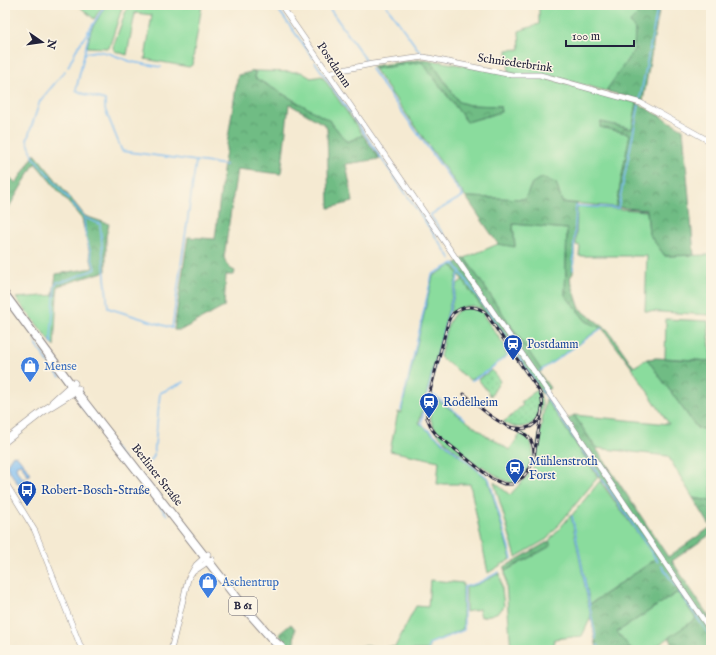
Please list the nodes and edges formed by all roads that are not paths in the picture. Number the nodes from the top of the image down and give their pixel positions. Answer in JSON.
{"nodes":[{"id":1,"x":281,"y":5,"type":"edge"},
{"id":2,"x":328,"y":74,"type":"junction"},
{"id":3,"x":711,"y":142,"type":"edge"},
{"id":4,"x":5,"y":295,"type":"edge"},
{"id":5,"x":75,"y":387,"type":"junction"},
{"id":6,"x":5,"y":441,"type":"edge"},
{"id":7,"x":5,"y":482,"type":"edge"},
{"id":8,"x":208,"y":558,"type":"junction"},
{"id":9,"x":711,"y":631,"type":"edge"},
{"id":10,"x":282,"y":649,"type":"edge"},
{"id":11,"x":82,"y":650,"type":"edge"},
{"id":12,"x":171,"y":650,"type":"edge"}],
"edges":[{"from":1,"to":2,"type":"street","name":"Postdamm"},
{"from":2,"to":3,"type":"street","name":"Schniederbrink"},
{"from":2,"to":9,"type":"street","name":"Postdamm"},
{"from":4,"to":5,"type":"main road","name":"Berliner Straße","number":"B 61"},
{"from":5,"to":6,"type":"main road"},
{"from":5,"to":8,"type":"main road","name":"Berliner Straße","number":"B 61"},
{"from":7,"to":11,"type":"street"},
{"from":8,"to":10,"type":"main road","name":"Berliner Straße","number":"B 61"},
{"from":8,"to":12,"type":"street"}]}
